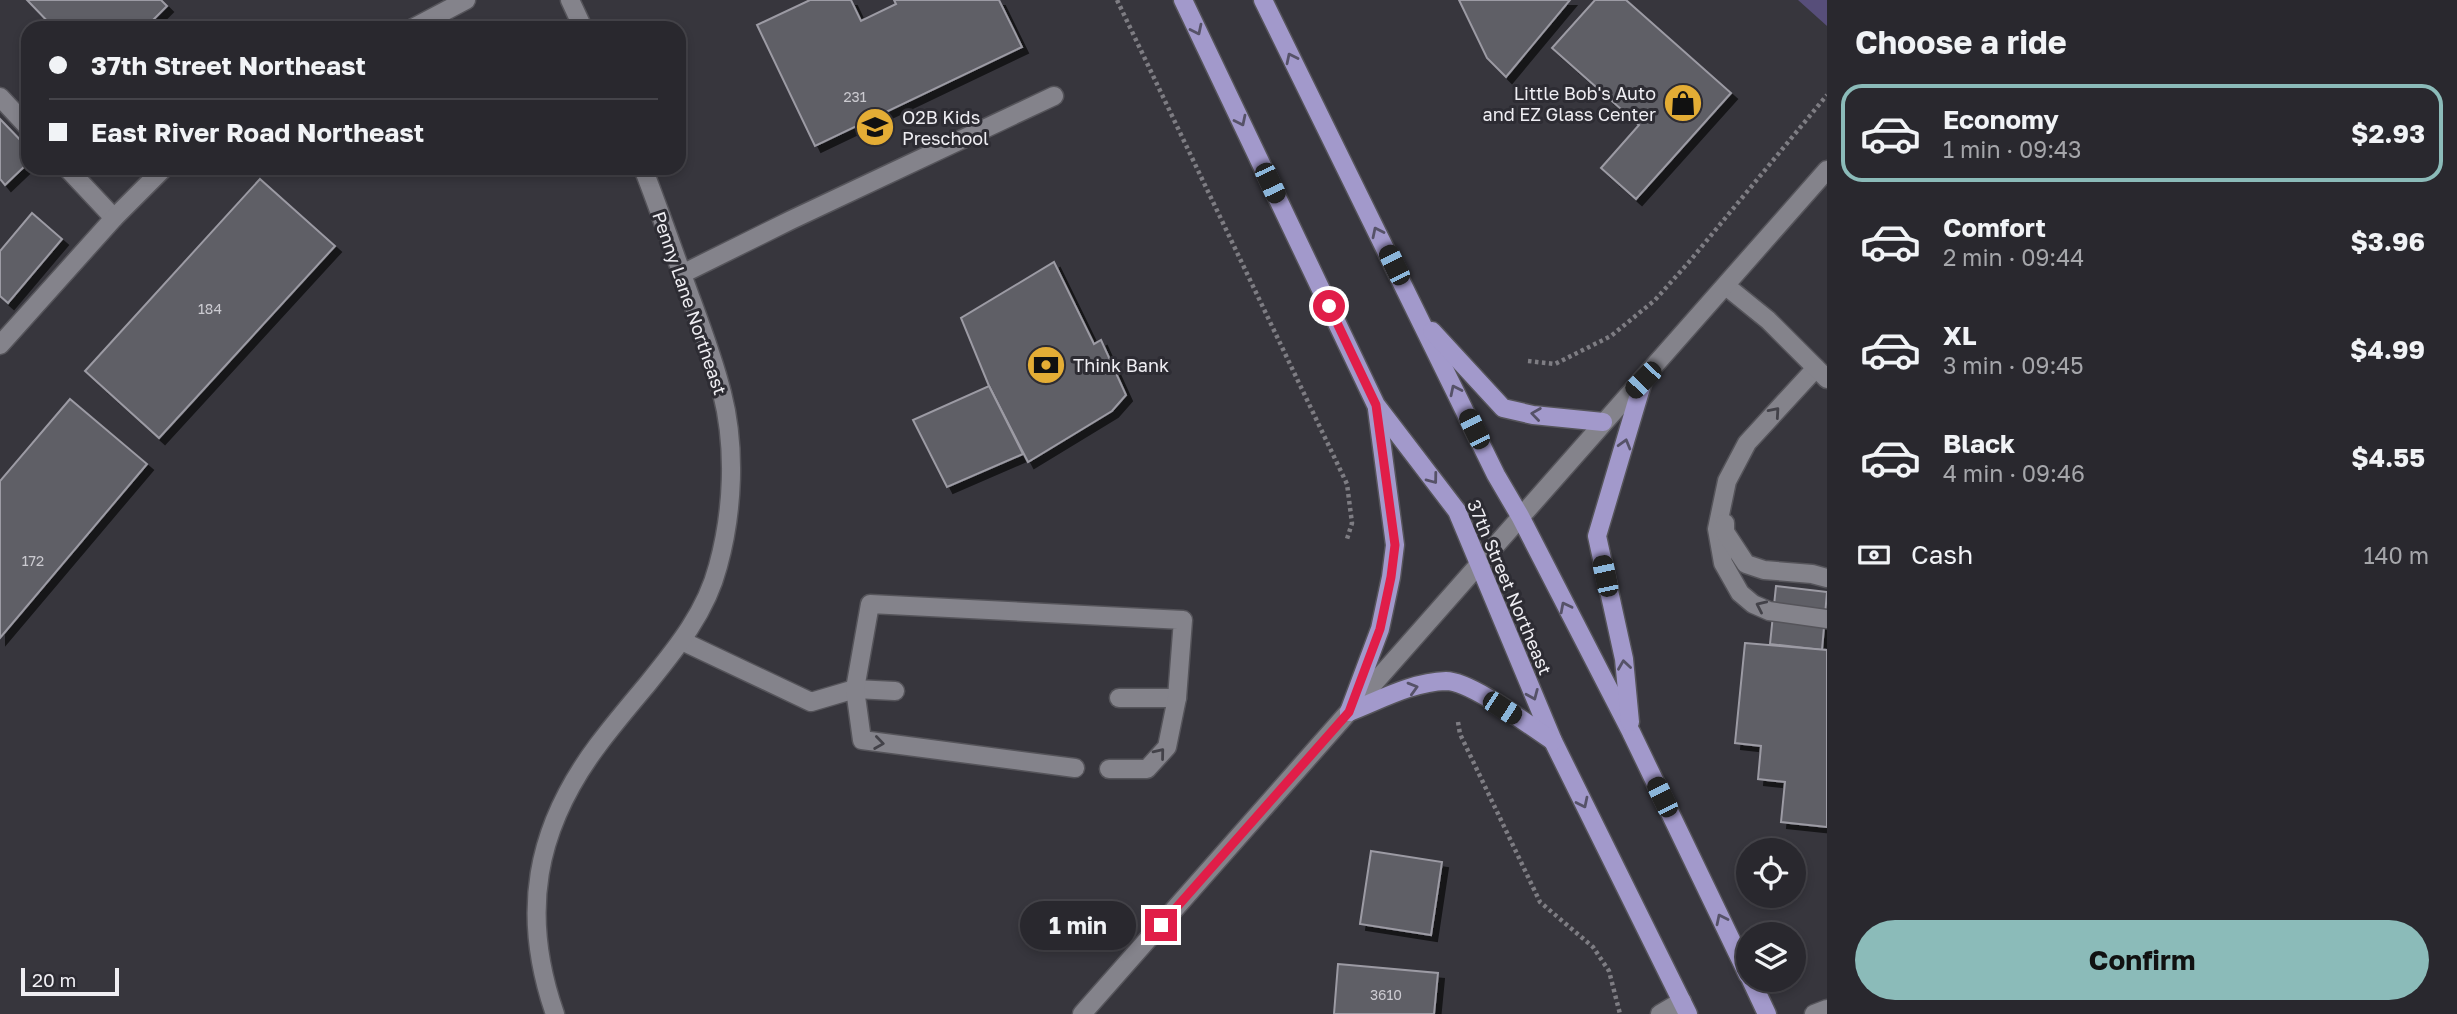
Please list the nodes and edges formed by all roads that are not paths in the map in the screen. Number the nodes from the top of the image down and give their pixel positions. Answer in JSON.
{"nodes":[{"id":1,"x":467,"y":0,"type":"edge"},
{"id":2,"x":570,"y":0,"type":"edge"},
{"id":3,"x":1183,"y":0,"type":"edge"},
{"id":4,"x":1263,"y":0,"type":"edge"},
{"id":5,"x":426,"y":21,"type":"edge"},
{"id":6,"x":580,"y":21,"type":"edge"},
{"id":7,"x":1054,"y":96,"type":"dead end"},
{"id":8,"x":0,"y":97,"type":"edge"},
{"id":9,"x":21,"y":120,"type":"edge"},
{"id":10,"x":1827,"y":170,"type":"edge"},
{"id":11,"x":74,"y":175,"type":"edge"},
{"id":12,"x":157,"y":175,"type":"edge"},
{"id":13,"x":646,"y":175,"type":"edge"},
{"id":14,"x":114,"y":218,"type":"junction"},
{"id":15,"x":682,"y":274,"type":"junction"},
{"id":16,"x":1726,"y":286,"type":"junction"},
{"id":17,"x":1419,"y":315,"type":"junction"},
{"id":18,"x":0,"y":345,"type":"edge"},
{"id":19,"x":1822,"y":374,"type":"edge"},
{"id":20,"x":1643,"y":380,"type":"junction"},
{"id":21,"x":1376,"y":405,"type":"junction"},
{"id":22,"x":1603,"y":422,"type":"junction"},
{"id":23,"x":1723,"y":501,"type":"junction"},
{"id":24,"x":1520,"y":516,"type":"junction"},
{"id":25,"x":1478,"y":564,"type":"junction"},
{"id":26,"x":1827,"y":579,"type":"edge"},
{"id":27,"x":1827,"y":619,"type":"edge"},
{"id":28,"x":682,"y":641,"type":"junction"},
{"id":29,"x":855,"y":689,"type":"junction"},
{"id":30,"x":895,"y":691,"type":"dead end"},
{"id":31,"x":1119,"y":698,"type":"dead end"},
{"id":32,"x":1177,"y":698,"type":"junction"},
{"id":33,"x":1349,"y":712,"type":"junction"},
{"id":34,"x":1631,"y":732,"type":"junction"},
{"id":35,"x":1553,"y":741,"type":"junction"},
{"id":36,"x":1074,"y":768,"type":"dead end"},
{"id":37,"x":1109,"y":769,"type":"dead end"},
{"id":38,"x":1736,"y":950,"type":"edge"},
{"id":39,"x":1757,"y":992,"type":"edge"},
{"id":40,"x":1685,"y":1007,"type":"edge"},
{"id":41,"x":1827,"y":1009,"type":"edge"},
{"id":42,"x":555,"y":1014,"type":"edge"},
{"id":43,"x":1082,"y":1014,"type":"edge"},
{"id":44,"x":1660,"y":1014,"type":"edge"},
{"id":45,"x":1767,"y":1014,"type":"edge"},
{"id":46,"x":1814,"y":1014,"type":"edge"}],
"edges":[{"from":1,"to":5,"type":"street"},
{"from":2,"to":6,"type":"street"},
{"from":3,"to":21,"type":"main road","name":"37th Street Northeast","one_way":true},
{"from":17,"to":4,"type":"main road","name":"37th Street Northeast","one_way":true},
{"from":7,"to":15,"type":"street"},
{"from":8,"to":9,"type":"street"},
{"from":10,"to":16,"type":"street"},
{"from":11,"to":14,"type":"street"},
{"from":12,"to":14,"type":"street"},
{"from":13,"to":15,"type":"street","name":"Penny Lane Northeast"},
{"from":14,"to":18,"type":"street"},
{"from":15,"to":28,"type":"street","name":"Penny Lane Northeast"},
{"from":16,"to":19,"type":"street"},
{"from":16,"to":20,"type":"street"},
{"from":22,"to":17,"type":"main road","one_way":true},
{"from":24,"to":17,"type":"main road","name":"37th Street Northeast","one_way":true},
{"from":23,"to":19,"type":"street","one_way":true},
{"from":20,"to":22,"type":"street"},
{"from":34,"to":20,"type":"main road","one_way":true},
{"from":21,"to":25,"type":"main road","name":"37th Street Northeast","one_way":true},
{"from":21,"to":33,"type":"main road"},
{"from":22,"to":24,"type":"street"},
{"from":23,"to":26,"type":"street"},
{"from":27,"to":23,"type":"street","one_way":true},
{"from":24,"to":25,"type":"street"},
{"from":34,"to":24,"type":"main road","name":"37th Street Northeast","one_way":true},
{"from":25,"to":33,"type":"street"},
{"from":25,"to":35,"type":"main road","name":"37th Street Northeast","one_way":true},
{"from":28,"to":29,"type":"street"},
{"from":28,"to":42,"type":"street","name":"Penny Lane Northeast"},
{"from":29,"to":30,"type":"street"},
{"from":29,"to":32,"type":"street"},
{"from":29,"to":36,"type":"street","one_way":true},
{"from":31,"to":32,"type":"street"},
{"from":37,"to":32,"type":"street","one_way":true},
{"from":33,"to":35,"type":"main road","one_way":true},
{"from":33,"to":43,"type":"street"},
{"from":38,"to":34,"type":"main road","name":"37th Street Northeast","one_way":true},
{"from":35,"to":40,"type":"main road","name":"37th Street Northeast","one_way":true},
{"from":39,"to":45,"type":"main road"},
{"from":40,"to":44,"type":"street"},
{"from":41,"to":46,"type":"street"}]}
